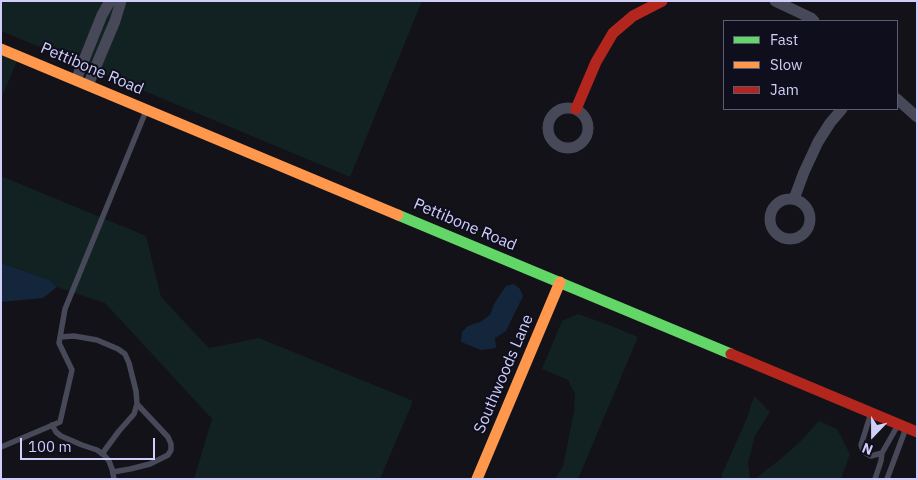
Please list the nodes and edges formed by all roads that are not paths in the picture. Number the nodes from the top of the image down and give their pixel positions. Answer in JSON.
{"nodes":[{"id":1,"x":110,"y":1,"type":"edge"},
{"id":2,"x":120,"y":1,"type":"edge"},
{"id":3,"x":662,"y":1,"type":"edge"},
{"id":4,"x":775,"y":1,"type":"edge"},
{"id":5,"x":813,"y":20,"type":"edge"},
{"id":6,"x":1,"y":49,"type":"edge"},
{"id":7,"x":76,"y":80,"type":"junction"},
{"id":8,"x":88,"y":85,"type":"junction"},
{"id":9,"x":898,"y":100,"type":"edge"},
{"id":10,"x":576,"y":109,"type":"dead end"},
{"id":11,"x":146,"y":110,"type":"junction"},
{"id":12,"x":841,"y":110,"type":"edge"},
{"id":13,"x":917,"y":117,"type":"edge"},
{"id":14,"x":794,"y":199,"type":"dead end"},
{"id":15,"x":560,"y":282,"type":"junction"},
{"id":16,"x":60,"y":337,"type":"junction"},
{"id":17,"x":137,"y":404,"type":"junction"},
{"id":18,"x":871,"y":413,"type":"junction"},
{"id":19,"x":52,"y":425,"type":"junction"},
{"id":20,"x":907,"y":428,"type":"edge"},
{"id":21,"x":1,"y":447,"type":"edge"},
{"id":22,"x":882,"y":453,"type":"junction"},
{"id":23,"x":102,"y":454,"type":"junction"},
{"id":24,"x":113,"y":472,"type":"junction"},
{"id":25,"x":114,"y":479,"type":"edge"},
{"id":26,"x":477,"y":479,"type":"edge"},
{"id":27,"x":875,"y":479,"type":"edge"},
{"id":28,"x":887,"y":479,"type":"edge"}],
"edges":[{"from":1,"to":7,"type":"street"},
{"from":2,"to":8,"type":"street"},
{"from":3,"to":10,"type":"street"},
{"from":4,"to":5,"type":"street"},
{"from":6,"to":7,"type":"street","name":"Pettibone Road"},
{"from":7,"to":8,"type":"street","name":"Pettibone Road"},
{"from":8,"to":11,"type":"street","name":"Pettibone Road"},
{"from":9,"to":13,"type":"street"},
{"from":11,"to":15,"type":"street","name":"Pettibone Road"},
{"from":11,"to":16,"type":"lane"},
{"from":12,"to":14,"type":"street"},
{"from":15,"to":18,"type":"street","name":"Pettibone Road"},
{"from":15,"to":26,"type":"street","name":"Southwoods Lane"},
{"from":16,"to":17,"type":"lane"},
{"from":16,"to":19,"type":"lane"},
{"from":17,"to":23,"type":"lane"},
{"from":17,"to":24,"type":"lane"},
{"from":18,"to":20,"type":"street","name":"Pettibone Road"},
{"from":18,"to":22,"type":"lane"},
{"from":19,"to":21,"type":"lane"},
{"from":19,"to":23,"type":"lane"},
{"from":20,"to":22,"type":"lane"},
{"from":20,"to":28,"type":"lane"},
{"from":22,"to":27,"type":"lane"},
{"from":23,"to":24,"type":"lane"},
{"from":24,"to":25,"type":"lane"}]}
